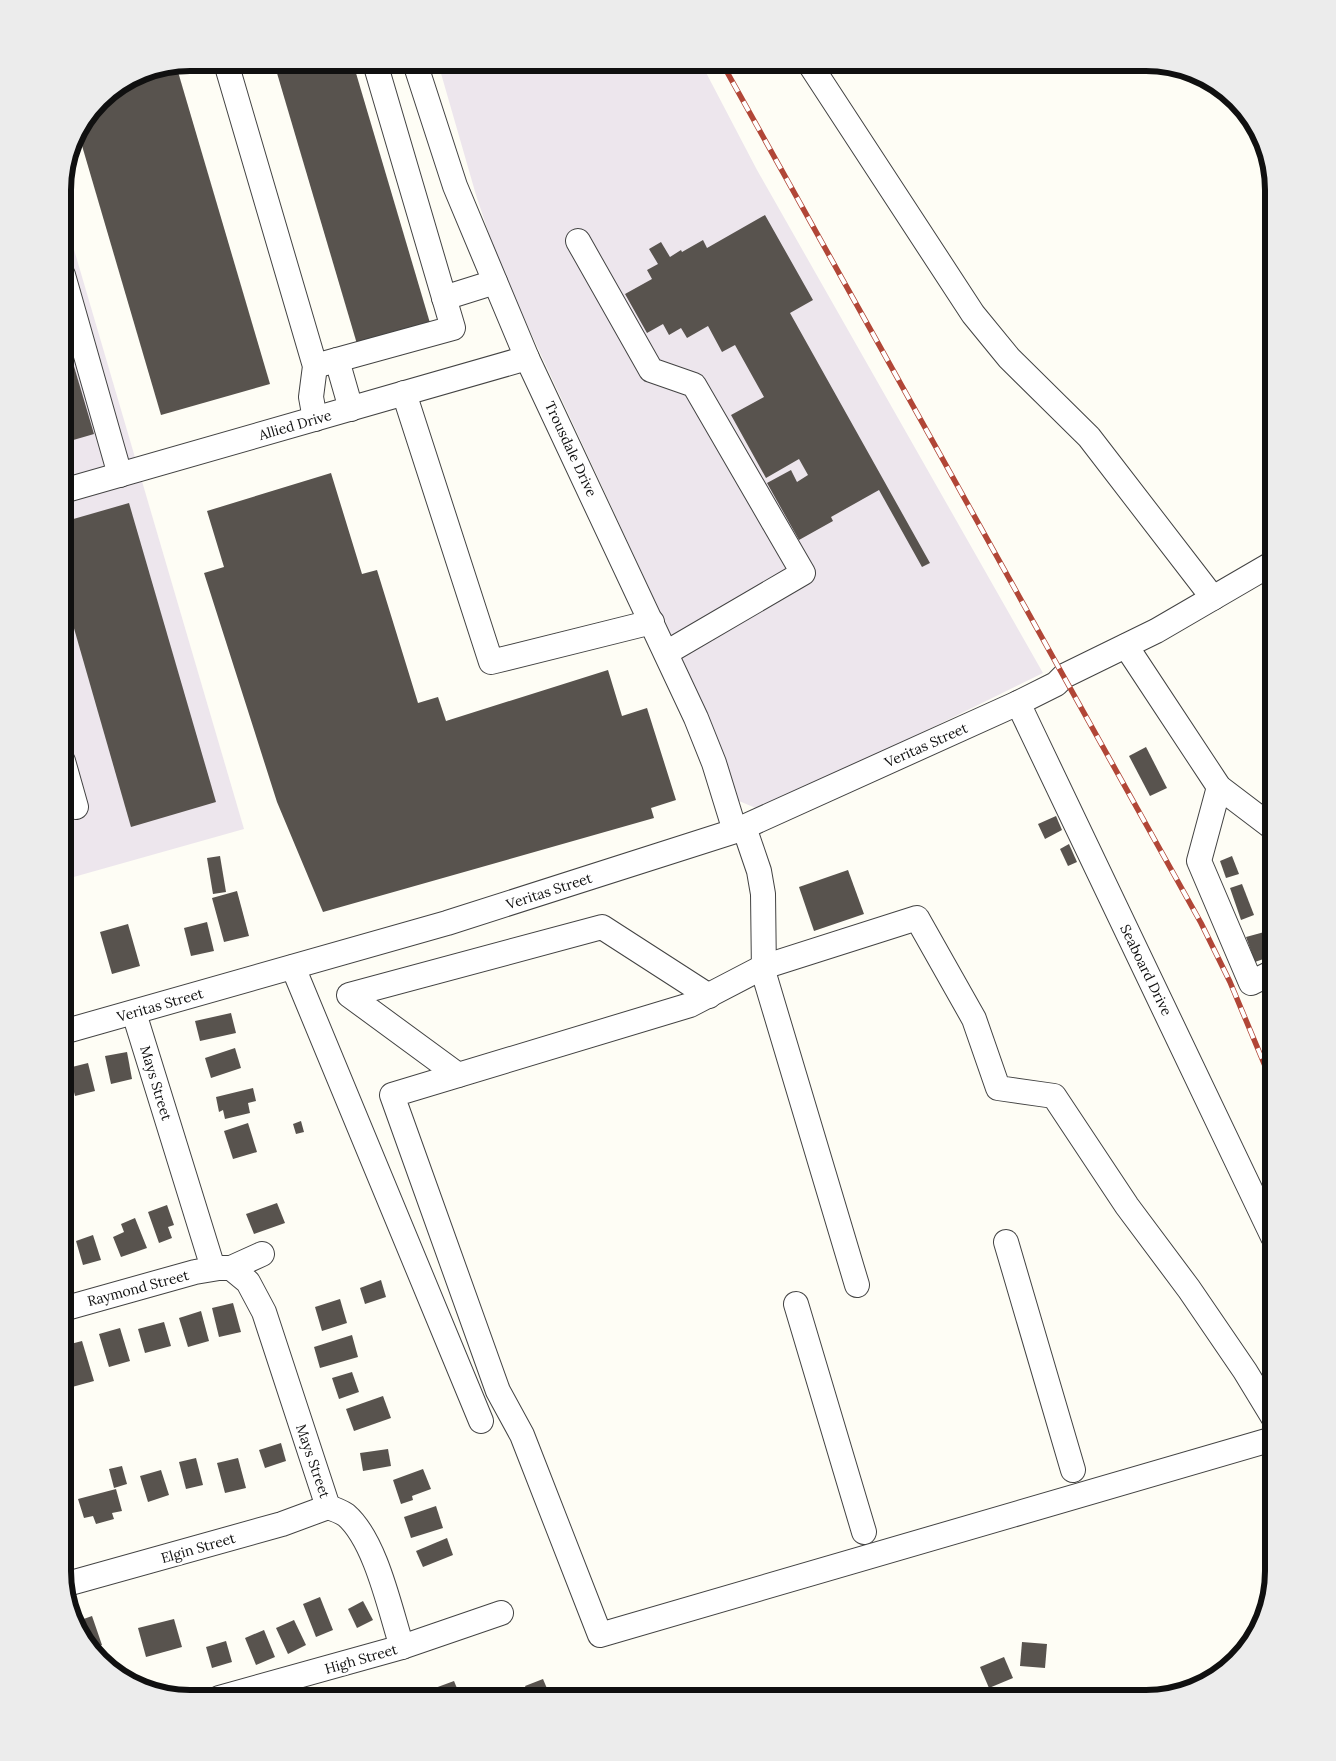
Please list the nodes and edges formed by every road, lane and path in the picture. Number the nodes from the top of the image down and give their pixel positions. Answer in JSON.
{"nodes":[{"id":1,"x":229,"y":72,"type":"edge"},
{"id":2,"x":378,"y":72,"type":"edge"},
{"id":3,"x":418,"y":72,"type":"edge"},
{"id":4,"x":815,"y":72,"type":"edge"},
{"id":5,"x":578,"y":241,"type":"dead end"},
{"id":6,"x":495,"y":282,"type":"junction"},
{"id":7,"x":444,"y":298,"type":"junction"},
{"id":8,"x":72,"y":306,"type":"edge"},
{"id":9,"x":527,"y":358,"type":"junction"},
{"id":10,"x":326,"y":363,"type":"junction"},
{"id":11,"x":404,"y":393,"type":"junction"},
{"id":12,"x":351,"y":409,"type":"junction"},
{"id":13,"x":316,"y":419,"type":"junction"},
{"id":14,"x":120,"y":475,"type":"junction"},
{"id":15,"x":72,"y":489,"type":"edge"},
{"id":16,"x":1265,"y":568,"type":"edge"},
{"id":17,"x":1213,"y":598,"type":"junction"},
{"id":18,"x":652,"y":622,"type":"junction"},
{"id":19,"x":1126,"y":646,"type":"junction"},
{"id":20,"x":666,"y":653,"type":"junction"},
{"id":21,"x":1018,"y":703,"type":"junction"},
{"id":22,"x":1219,"y":788,"type":"junction"},
{"id":23,"x":72,"y":791,"type":"edge"},
{"id":24,"x":76,"y":807,"type":"dead end"},
{"id":25,"x":1265,"y":821,"type":"edge"},
{"id":26,"x":739,"y":829,"type":"junction"},
{"id":27,"x":763,"y":967,"type":"junction"},
{"id":28,"x":293,"y":968,"type":"junction"},
{"id":29,"x":1265,"y":976,"type":"edge"},
{"id":30,"x":709,"y":996,"type":"junction"},
{"id":31,"x":134,"y":1013,"type":"junction"},
{"id":32,"x":71,"y":1030,"type":"edge"},
{"id":33,"x":458,"y":1074,"type":"junction"},
{"id":34,"x":1265,"y":1218,"type":"edge"},
{"id":35,"x":1006,"y":1242,"type":"dead end"},
{"id":36,"x":262,"y":1254,"type":"dead end"},
{"id":37,"x":222,"y":1268,"type":"junction"},
{"id":38,"x":857,"y":1285,"type":"dead end"},
{"id":39,"x":796,"y":1304,"type":"dead end"},
{"id":40,"x":71,"y":1307,"type":"edge"},
{"id":41,"x":1265,"y":1403,"type":"edge"},
{"id":42,"x":481,"y":1421,"type":"dead end"},
{"id":43,"x":1265,"y":1442,"type":"edge"},
{"id":44,"x":1073,"y":1470,"type":"dead end"},
{"id":45,"x":328,"y":1507,"type":"junction"},
{"id":46,"x":864,"y":1532,"type":"dead end"},
{"id":47,"x":72,"y":1583,"type":"edge"},
{"id":48,"x":501,"y":1613,"type":"dead end"},
{"id":49,"x":402,"y":1647,"type":"junction"},
{"id":50,"x":248,"y":1690,"type":"edge"}],
"edges":[{"from":1,"to":10,"type":"street"},
{"from":2,"to":7,"type":"street"},
{"from":3,"to":6,"type":"street","name":"Trousdale Drive"},
{"from":4,"to":17,"type":"street"},
{"from":5,"to":20,"type":"street"},
{"from":6,"to":7,"type":"street"},
{"from":6,"to":9,"type":"street","name":"Trousdale Drive"},
{"from":7,"to":10,"type":"street"},
{"from":8,"to":14,"type":"street"},
{"from":9,"to":11,"type":"street","name":"Allied Drive"},
{"from":9,"to":18,"type":"street","name":"Trousdale Drive"},
{"from":10,"to":12,"type":"street"},
{"from":10,"to":13,"type":"street"},
{"from":11,"to":12,"type":"street","name":"Allied Drive"},
{"from":11,"to":18,"type":"street"},
{"from":12,"to":13,"type":"street","name":"Allied Drive"},
{"from":13,"to":14,"type":"street","name":"Allied Drive"},
{"from":14,"to":15,"type":"street","name":"Allied Drive"},
{"from":16,"to":17,"type":"street","name":"Veritas Street"},
{"from":17,"to":19,"type":"street","name":"Veritas Street"},
{"from":18,"to":20,"type":"street","name":"Trousdale Drive"},
{"from":19,"to":21,"type":"street","name":"Veritas Street"},
{"from":19,"to":22,"type":"street"},
{"from":20,"to":26,"type":"street","name":"Trousdale Drive"},
{"from":21,"to":26,"type":"street","name":"Veritas Street"},
{"from":21,"to":34,"type":"street","name":"Seaboard Drive"},
{"from":22,"to":25,"type":"street"},
{"from":22,"to":29,"type":"street"},
{"from":23,"to":24,"type":"street"},
{"from":26,"to":27,"type":"street","name":"Trousdale Drive"},
{"from":26,"to":28,"type":"street","name":"Veritas Street"},
{"from":27,"to":30,"type":"street"},
{"from":27,"to":38,"type":"street","name":"Trousdale Drive"},
{"from":27,"to":41,"type":"street"},
{"from":28,"to":31,"type":"street","name":"Veritas Street"},
{"from":28,"to":42,"type":"street"},
{"from":30,"to":33,"type":"street"},
{"from":30,"to":33,"type":"street"},
{"from":31,"to":32,"type":"street","name":"Veritas Street"},
{"from":31,"to":37,"type":"street","name":"Mays Street"},
{"from":33,"to":43,"type":"street"},
{"from":35,"to":44,"type":"street"},
{"from":36,"to":37,"type":"street","name":"Raymond Street"},
{"from":37,"to":40,"type":"street","name":"Raymond Street"},
{"from":37,"to":45,"type":"street","name":"Mays Street"},
{"from":39,"to":46,"type":"street"},
{"from":45,"to":47,"type":"street","name":"Elgin Street"},
{"from":45,"to":49,"type":"street","name":"Mays Street"},
{"from":48,"to":49,"type":"street","name":"High Street"},
{"from":49,"to":50,"type":"street","name":"High Street"}]}
